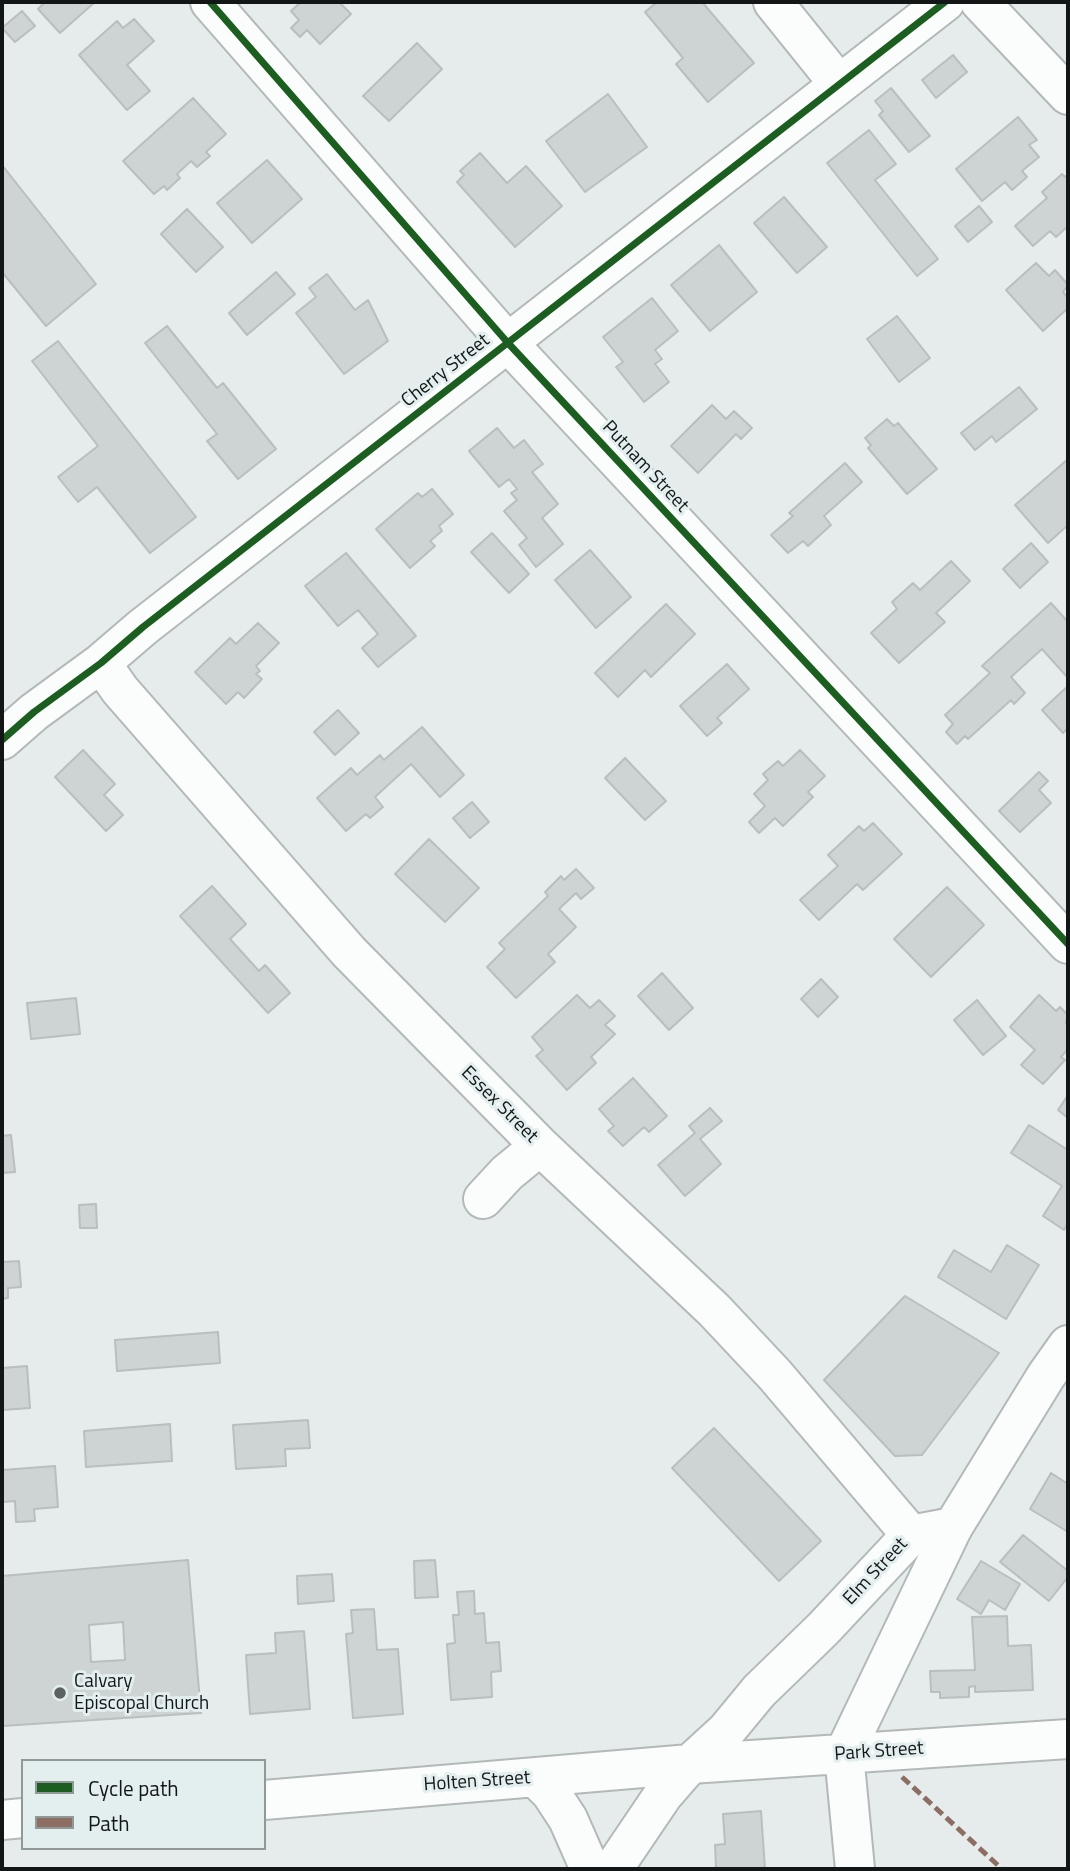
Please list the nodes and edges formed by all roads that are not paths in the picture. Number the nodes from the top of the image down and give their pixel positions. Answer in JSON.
{"nodes":[{"id":1,"x":210,"y":2,"type":"edge"},
{"id":2,"x":773,"y":2,"type":"edge"},
{"id":3,"x":945,"y":2,"type":"edge"},
{"id":4,"x":980,"y":2,"type":"edge"},
{"id":5,"x":839,"y":84,"type":"junction"},
{"id":6,"x":1068,"y":95,"type":"edge"},
{"id":7,"x":508,"y":343,"type":"junction"},
{"id":8,"x":101,"y":663,"type":"junction"},
{"id":9,"x":2,"y":740,"type":"edge"},
{"id":10,"x":1068,"y":944,"type":"edge"},
{"id":11,"x":540,"y":1146,"type":"junction"},
{"id":12,"x":483,"y":1199,"type":"dead end"},
{"id":13,"x":1068,"y":1345,"type":"edge"},
{"id":14,"x":953,"y":1527,"type":"junction"},
{"id":15,"x":911,"y":1535,"type":"junction"},
{"id":16,"x":1068,"y":1739,"type":"edge"},
{"id":17,"x":844,"y":1754,"type":"junction"},
{"id":18,"x":690,"y":1764,"type":"junction"},
{"id":19,"x":536,"y":1778,"type":"junction"},
{"id":20,"x":266,"y":1800,"type":"edge"},
{"id":21,"x":21,"y":1818,"type":"edge"},
{"id":22,"x":2,"y":1820,"type":"edge"},
{"id":23,"x":590,"y":1869,"type":"edge"},
{"id":24,"x":613,"y":1869,"type":"edge"},
{"id":25,"x":855,"y":1869,"type":"edge"}],
"edges":[{"from":1,"to":7,"type":"street","name":"Putnam Street"},
{"from":2,"to":5,"type":"street"},
{"from":3,"to":5,"type":"street","name":"Cherry Street"},
{"from":4,"to":6,"type":"street"},
{"from":5,"to":7,"type":"street","name":"Cherry Street"},
{"from":7,"to":8,"type":"street","name":"Cherry Street"},
{"from":7,"to":10,"type":"street","name":"Putnam Street"},
{"from":8,"to":9,"type":"street","name":"Cherry Street"},
{"from":8,"to":11,"type":"street","name":"Essex Street"},
{"from":11,"to":12,"type":"street"},
{"from":11,"to":15,"type":"street","name":"Essex Street"},
{"from":13,"to":14,"type":"street"},
{"from":14,"to":15,"type":"street","name":"Elm Street"},
{"from":14,"to":17,"type":"street"},
{"from":15,"to":18,"type":"street","name":"Elm Street"},
{"from":16,"to":17,"type":"street","name":"Park Street"},
{"from":17,"to":18,"type":"street","name":"Park Street"},
{"from":17,"to":25,"type":"street"},
{"from":18,"to":19,"type":"street","name":"Holten Street"},
{"from":18,"to":24,"type":"street","name":"Elm Street"},
{"from":19,"to":20,"type":"street","name":"Holten Street"},
{"from":19,"to":23,"type":"street"},
{"from":21,"to":22,"type":"street"}]}
